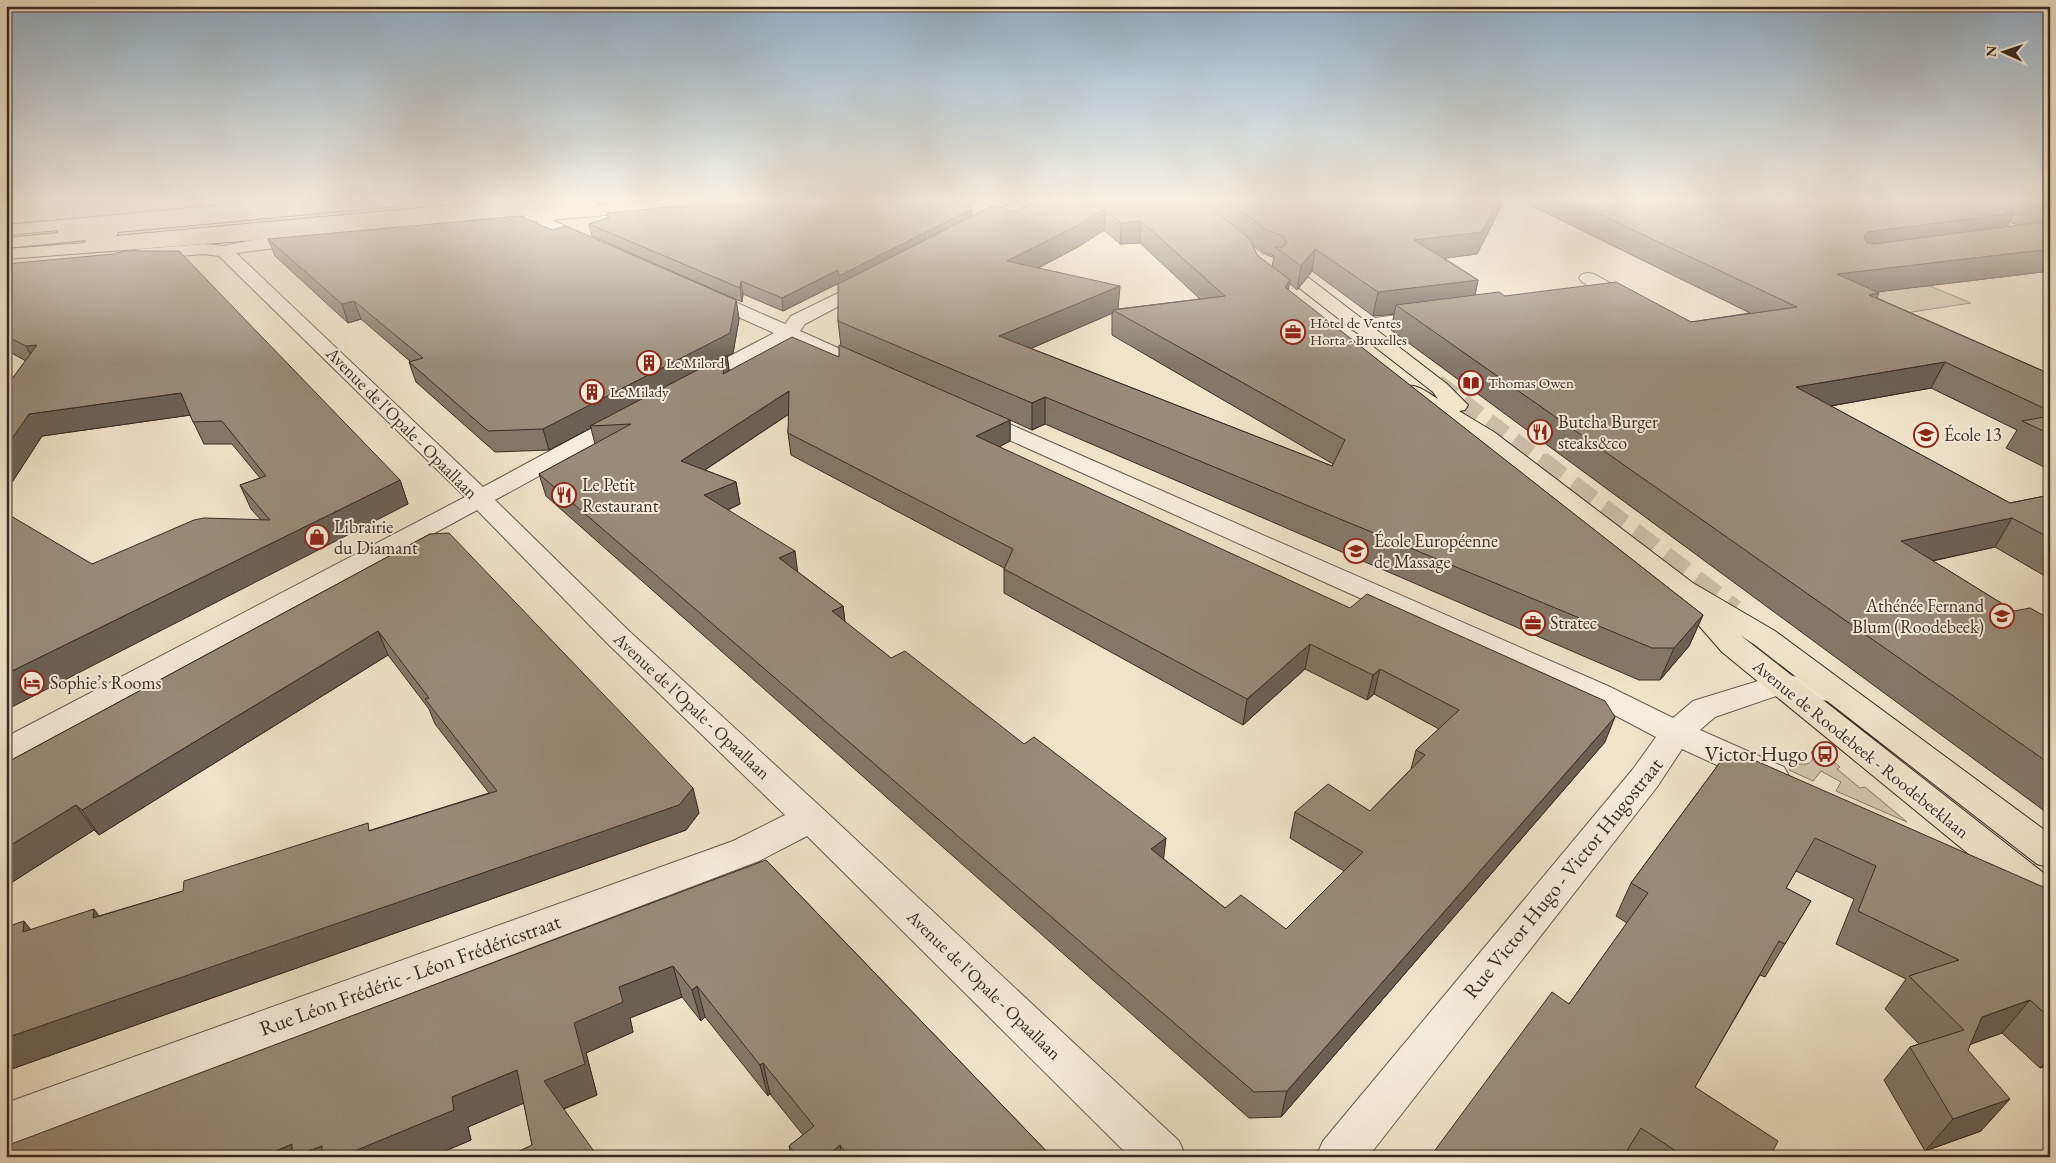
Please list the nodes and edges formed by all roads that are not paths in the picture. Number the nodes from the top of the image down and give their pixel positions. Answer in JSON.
{"nodes":[{"id":1,"x":145,"y":255,"type":"edge"},
{"id":2,"x":220,"y":255,"type":"edge"},
{"id":3,"x":1254,"y":255,"type":"edge"},
{"id":4,"x":1257,"y":258,"type":"junction"},
{"id":5,"x":6,"y":266,"type":"edge"},
{"id":6,"x":884,"y":276,"type":"edge"},
{"id":7,"x":1588,"y":278,"type":"dead end"},
{"id":8,"x":686,"y":287,"type":"edge"},
{"id":9,"x":1614,"y":292,"type":"junction"},
{"id":10,"x":1584,"y":296,"type":"edge"},
{"id":11,"x":1640,"y":308,"type":"edge"},
{"id":12,"x":1310,"y":310,"type":"junction"},
{"id":13,"x":1446,"y":314,"type":"edge"},
{"id":14,"x":1359,"y":326,"type":"junction"},
{"id":15,"x":789,"y":332,"type":"junction"},
{"id":16,"x":1354,"y":345,"type":"edge"},
{"id":17,"x":896,"y":380,"type":"edge"},
{"id":18,"x":1398,"y":381,"type":"edge"},
{"id":19,"x":674,"y":394,"type":"edge"},
{"id":20,"x":951,"y":405,"type":"edge"},
{"id":21,"x":648,"y":408,"type":"edge"},
{"id":22,"x":1486,"y":437,"type":"junction"},
{"id":23,"x":479,"y":499,"type":"junction"},
{"id":24,"x":1682,"y":589,"type":"junction"},
{"id":25,"x":1781,"y":684,"type":"junction"},
{"id":26,"x":1836,"y":692,"type":"junction"},
{"id":27,"x":1676,"y":733,"type":"junction"},
{"id":28,"x":6,"y":752,"type":"edge"},
{"id":29,"x":1800,"y":788,"type":"edge"},
{"id":30,"x":811,"y":818,"type":"junction"},
{"id":31,"x":2019,"y":831,"type":"junction"},
{"id":32,"x":1942,"y":851,"type":"edge"},
{"id":33,"x":2050,"y":854,"type":"edge"},
{"id":34,"x":2010,"y":867,"type":"junction"},
{"id":35,"x":2050,"y":899,"type":"edge"},
{"id":36,"x":6,"y":1124,"type":"edge"},
{"id":37,"x":1162,"y":1157,"type":"edge"},
{"id":38,"x":1339,"y":1157,"type":"edge"}],
"edges":[{"from":1,"to":5,"type":"street"},
{"from":2,"to":23,"type":"street","name":"Avenue de l'Opale - Opaallaan"},
{"from":3,"to":4,"type":"main road","name":"Avenue de Roodebeek - Roodebeeklaan"},
{"from":4,"to":12,"type":"main road","name":"Avenue de Roodebeek - Roodebeeklaan"},
{"from":4,"to":14,"type":"main road","name":"Avenue de Roodebeek - Roodebeeklaan"},
{"from":6,"to":15,"type":"street"},
{"from":7,"to":9,"type":"street"},
{"from":8,"to":15,"type":"street"},
{"from":9,"to":10,"type":"street"},
{"from":9,"to":11,"type":"street"},
{"from":12,"to":14,"type":"main road","name":"Avenue de Roodebeek - Roodebeeklaan"},
{"from":12,"to":16,"type":"main road","name":"Avenue de Roodebeek - Roodebeeklaan"},
{"from":13,"to":14,"type":"street"},
{"from":14,"to":22,"type":"main road","name":"Avenue de Roodebeek - Roodebeeklaan"},
{"from":15,"to":17,"type":"street"},
{"from":15,"to":19,"type":"street"},
{"from":18,"to":22,"type":"main road","name":"Avenue de Roodebeek - Roodebeeklaan"},
{"from":20,"to":27,"type":"street"},
{"from":21,"to":23,"type":"street"},
{"from":22,"to":24,"type":"main road","name":"Avenue de Roodebeek - Roodebeeklaan"},
{"from":23,"to":28,"type":"street"},
{"from":23,"to":30,"type":"street","name":"Avenue de l'Opale - Opaallaan"},
{"from":24,"to":25,"type":"main road","name":"Avenue de Roodebeek - Roodebeeklaan"},
{"from":24,"to":26,"type":"main road","name":"Avenue de Roodebeek - Roodebeeklaan"},
{"from":25,"to":26,"type":"street","name":"Rue Victor Hugo - Victor Hugostraat"},
{"from":25,"to":27,"type":"street","name":"Rue Victor Hugo - Victor Hugostraat"},
{"from":25,"to":34,"type":"main road","name":"Avenue de Roodebeek - Roodebeeklaan"},
{"from":26,"to":31,"type":"main road","name":"Avenue de Roodebeek - Roodebeeklaan"},
{"from":27,"to":29,"type":"street"},
{"from":27,"to":38,"type":"street","name":"Rue Victor Hugo - Victor Hugostraat"},
{"from":30,"to":36,"type":"street","name":"Rue Léon Frédéric - Léon Frédéricstraat"},
{"from":30,"to":37,"type":"street","name":"Avenue de l'Opale - Opaallaan"},
{"from":31,"to":33,"type":"main road","name":"Avenue de Roodebeek - Roodebeeklaan"},
{"from":31,"to":34,"type":"street"},
{"from":32,"to":34,"type":"street"},
{"from":34,"to":35,"type":"main road","name":"Avenue de Roodebeek - Roodebeeklaan"}]}
